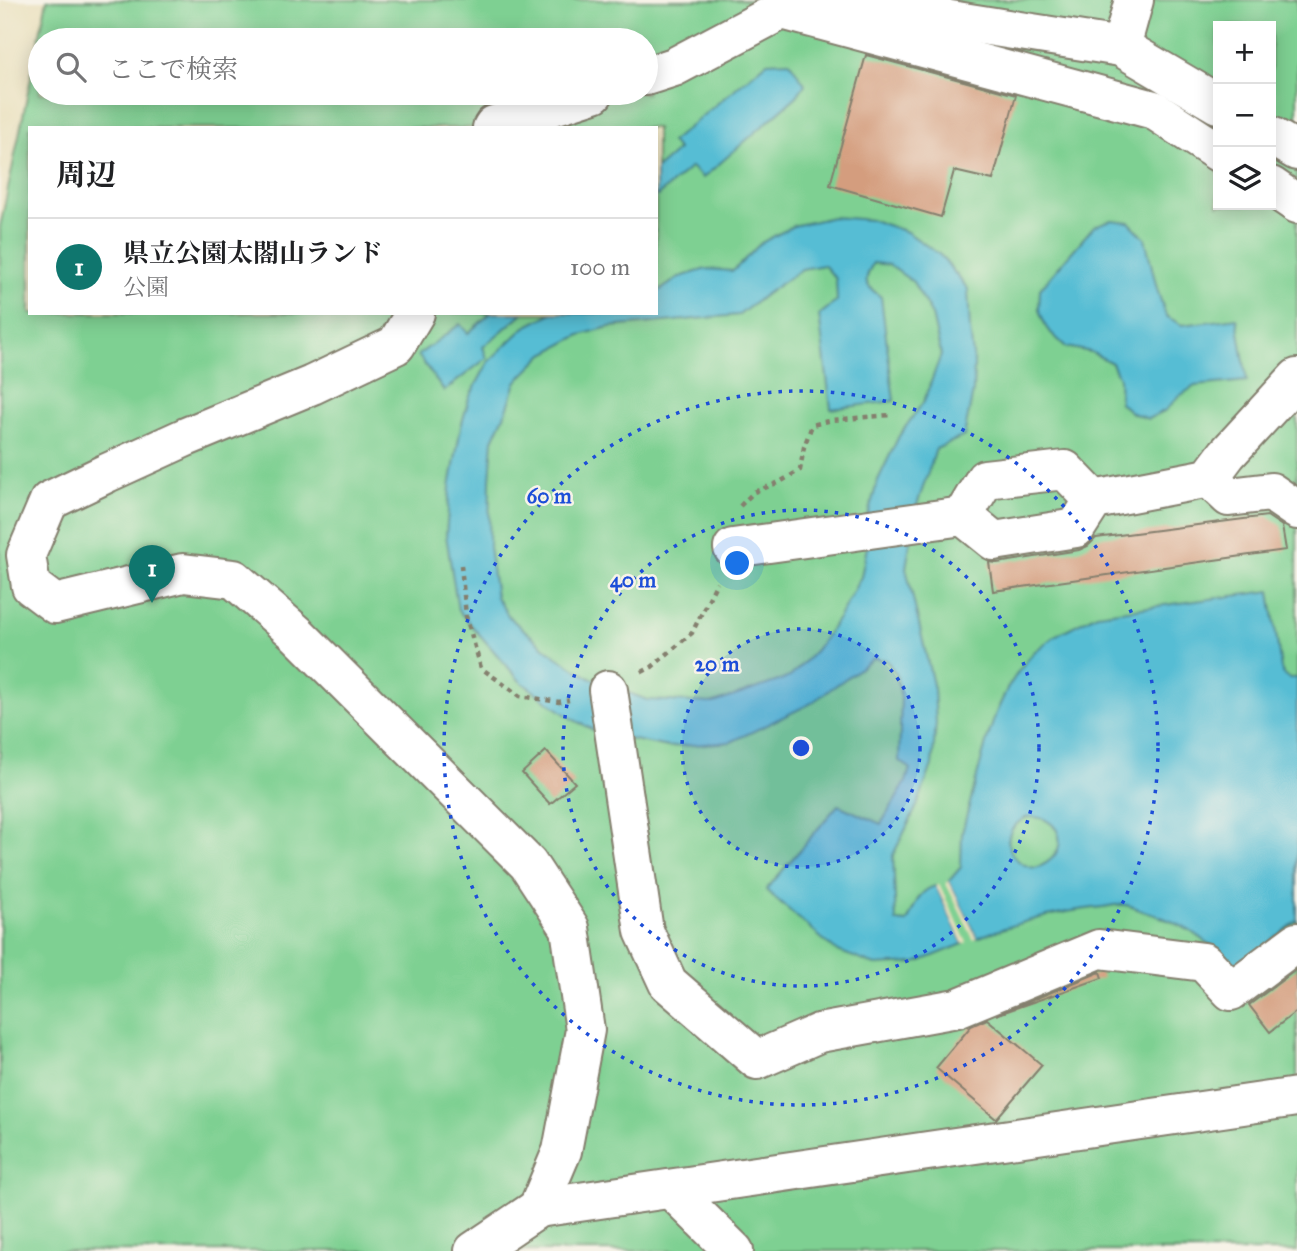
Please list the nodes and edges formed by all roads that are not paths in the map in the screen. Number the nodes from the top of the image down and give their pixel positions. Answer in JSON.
{"nodes":[{"id":1,"x":827,"y":0,"type":"edge"},
{"id":2,"x":1133,"y":0,"type":"edge"},
{"id":3,"x":782,"y":5,"type":"edge"},
{"id":4,"x":1121,"y":47,"type":"junction"},
{"id":5,"x":658,"y":72,"type":"edge"},
{"id":6,"x":1213,"y":101,"type":"edge"},
{"id":7,"x":556,"y":105,"type":"edge"},
{"id":8,"x":493,"y":126,"type":"edge"},
{"id":9,"x":1276,"y":139,"type":"edge"},
{"id":10,"x":1213,"y":149,"type":"edge"},
{"id":11,"x":1297,"y":151,"type":"edge"},
{"id":12,"x":1276,"y":189,"type":"edge"},
{"id":13,"x":1297,"y":204,"type":"edge"},
{"id":14,"x":414,"y":315,"type":"edge"},
{"id":15,"x":1297,"y":378,"type":"edge"},
{"id":16,"x":1209,"y":478,"type":"junction"},
{"id":17,"x":1094,"y":500,"type":"junction"},
{"id":18,"x":1297,"y":510,"type":"edge"},
{"id":19,"x":963,"y":516,"type":"junction"},
{"id":20,"x":733,"y":548,"type":"road end"},
{"id":21,"x":607,"y":690,"type":"road end"},
{"id":22,"x":1297,"y":942,"type":"edge"},
{"id":23,"x":1297,"y":1097,"type":"edge"},
{"id":24,"x":671,"y":1189,"type":"junction"},
{"id":25,"x":538,"y":1208,"type":"junction"},
{"id":26,"x":474,"y":1251,"type":"edge"},
{"id":27,"x":734,"y":1251,"type":"edge"}],
"edges":[{"from":1,"to":4,"type":"street"},
{"from":2,"to":4,"type":"street"},
{"from":3,"to":5,"type":"street"},
{"from":3,"to":10,"type":"street"},
{"from":4,"to":6,"type":"street"},
{"from":7,"to":8,"type":"street"},
{"from":9,"to":11,"type":"street"},
{"from":12,"to":13,"type":"street"},
{"from":14,"to":25,"type":"street"},
{"from":15,"to":16,"type":"street"},
{"from":16,"to":17,"type":"street"},
{"from":16,"to":18,"type":"street"},
{"from":17,"to":19,"type":"street"},
{"from":17,"to":19,"type":"street"},
{"from":19,"to":20,"type":"street"},
{"from":21,"to":22,"type":"street"},
{"from":23,"to":24,"type":"street"},
{"from":24,"to":25,"type":"street"},
{"from":24,"to":27,"type":"street"},
{"from":25,"to":26,"type":"street"}]}
